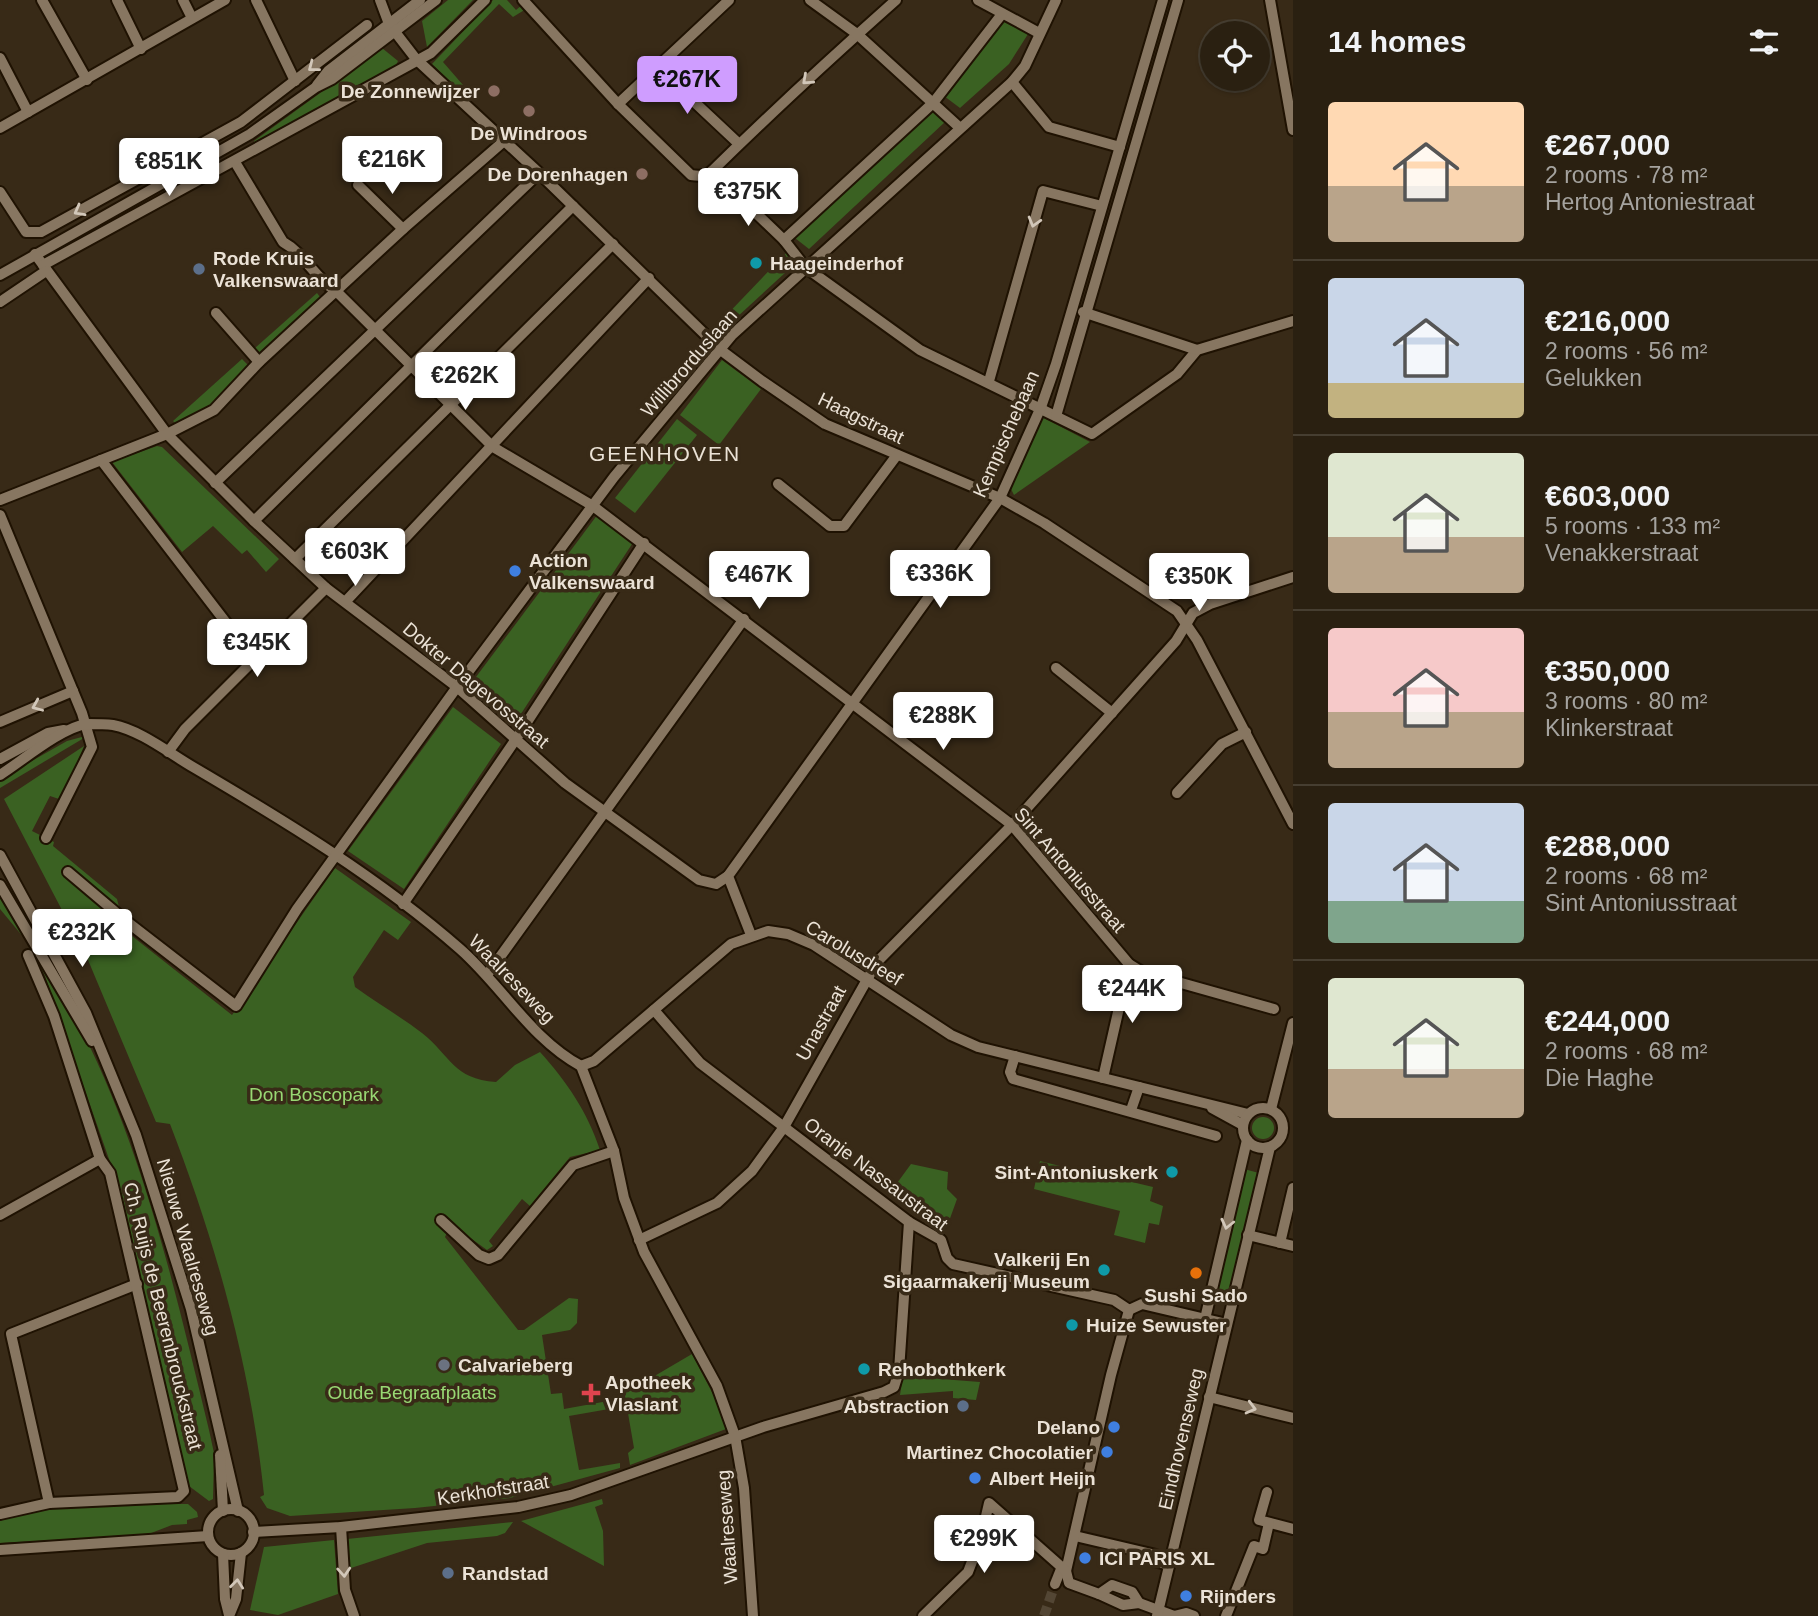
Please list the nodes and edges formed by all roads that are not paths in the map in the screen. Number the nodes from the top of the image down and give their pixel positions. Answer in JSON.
{"nodes":[{"id":1,"x":42,"y":0,"type":"edge"},
{"id":2,"x":117,"y":0,"type":"edge"},
{"id":3,"x":183,"y":0,"type":"edge"},
{"id":4,"x":225,"y":0,"type":"edge"},
{"id":5,"x":256,"y":0,"type":"edge"},
{"id":6,"x":380,"y":0,"type":"edge"},
{"id":7,"x":420,"y":0,"type":"edge"},
{"id":8,"x":436,"y":0,"type":"edge"},
{"id":9,"x":485,"y":0,"type":"edge"},
{"id":10,"x":523,"y":0,"type":"edge"},
{"id":11,"x":729,"y":0,"type":"edge"},
{"id":12,"x":810,"y":0,"type":"edge"},
{"id":13,"x":896,"y":0,"type":"edge"},
{"id":14,"x":978,"y":0,"type":"edge"},
{"id":15,"x":1056,"y":0,"type":"edge"},
{"id":16,"x":1163,"y":0,"type":"edge"},
{"id":17,"x":1178,"y":0,"type":"edge"},
{"id":18,"x":1270,"y":0,"type":"edge"},
{"id":19,"x":1002,"y":14,"type":"junction"},
{"id":20,"x":192,"y":18,"type":"junction"},
{"id":21,"x":367,"y":25,"type":"dead end"},
{"id":22,"x":392,"y":27,"type":"junction"},
{"id":23,"x":1039,"y":33,"type":"junction"},
{"id":24,"x":858,"y":34,"type":"junction"},
{"id":25,"x":141,"y":49,"type":"junction"},
{"id":26,"x":0,"y":58,"type":"edge"},
{"id":27,"x":416,"y":59,"type":"junction"},
{"id":28,"x":1293,"y":64,"type":"edge"},
{"id":29,"x":657,"y":67,"type":"junction"},
{"id":30,"x":1281,"y":70,"type":"junction"},
{"id":31,"x":87,"y":80,"type":"junction"},
{"id":32,"x":295,"y":81,"type":"junction"},
{"id":33,"x":1012,"y":82,"type":"junction"},
{"id":34,"x":933,"y":103,"type":"junction"},
{"id":35,"x":618,"y":104,"type":"junction"},
{"id":36,"x":28,"y":112,"type":"junction"},
{"id":37,"x":959,"y":127,"type":"junction"},
{"id":38,"x":0,"y":128,"type":"edge"},
{"id":39,"x":1293,"y":130,"type":"edge"},
{"id":40,"x":504,"y":141,"type":"junction"},
{"id":41,"x":738,"y":143,"type":"junction"},
{"id":42,"x":1120,"y":147,"type":"junction"},
{"id":43,"x":235,"y":162,"type":"junction"},
{"id":44,"x":712,"y":171,"type":"junction"},
{"id":45,"x":539,"y":173,"type":"junction"},
{"id":46,"x":358,"y":185,"type":"dead end"},
{"id":47,"x":0,"y":192,"type":"edge"},
{"id":48,"x":573,"y":206,"type":"junction"},
{"id":49,"x":1102,"y":206,"type":"junction"},
{"id":50,"x":403,"y":229,"type":"junction"},
{"id":51,"x":784,"y":240,"type":"junction"},
{"id":52,"x":613,"y":244,"type":"junction"},
{"id":53,"x":35,"y":254,"type":"junction"},
{"id":54,"x":805,"y":267,"type":"junction"},
{"id":55,"x":45,"y":268,"type":"junction"},
{"id":56,"x":0,"y":275,"type":"edge"},
{"id":57,"x":649,"y":278,"type":"junction"},
{"id":58,"x":336,"y":291,"type":"junction"},
{"id":59,"x":0,"y":302,"type":"edge"},
{"id":60,"x":1073,"y":309,"type":"junction"},
{"id":61,"x":216,"y":313,"type":"dead end"},
{"id":62,"x":1087,"y":313,"type":"junction"},
{"id":63,"x":1293,"y":321,"type":"edge"},
{"id":64,"x":375,"y":330,"type":"junction"},
{"id":65,"x":1197,"y":350,"type":"junction"},
{"id":66,"x":722,"y":351,"type":"junction"},
{"id":67,"x":259,"y":362,"type":"junction"},
{"id":68,"x":412,"y":366,"type":"junction"},
{"id":69,"x":989,"y":381,"type":"junction"},
{"id":70,"x":451,"y":404,"type":"junction"},
{"id":71,"x":1041,"y":407,"type":"junction"},
{"id":72,"x":1056,"y":416,"type":"junction"},
{"id":73,"x":167,"y":434,"type":"junction"},
{"id":74,"x":493,"y":447,"type":"junction"},
{"id":75,"x":897,"y":456,"type":"junction"},
{"id":76,"x":101,"y":460,"type":"junction"},
{"id":77,"x":215,"y":483,"type":"junction"},
{"id":78,"x":778,"y":484,"type":"dead end"},
{"id":79,"x":1000,"y":498,"type":"junction"},
{"id":80,"x":0,"y":500,"type":"edge"},
{"id":81,"x":593,"y":506,"type":"junction"},
{"id":82,"x":0,"y":515,"type":"edge"},
{"id":83,"x":254,"y":521,"type":"junction"},
{"id":84,"x":644,"y":543,"type":"junction"},
{"id":85,"x":295,"y":559,"type":"junction"},
{"id":86,"x":1293,"y":577,"type":"edge"},
{"id":87,"x":326,"y":588,"type":"junction"},
{"id":88,"x":346,"y":601,"type":"junction"},
{"id":89,"x":744,"y":619,"type":"junction"},
{"id":90,"x":1185,"y":621,"type":"junction"},
{"id":91,"x":254,"y":659,"type":"junction"},
{"id":92,"x":1056,"y":668,"type":"dead end"},
{"id":93,"x":457,"y":687,"type":"junction"},
{"id":94,"x":74,"y":691,"type":"junction"},
{"id":95,"x":854,"y":704,"type":"junction"},
{"id":96,"x":1112,"y":713,"type":"junction"},
{"id":97,"x":0,"y":722,"type":"edge"},
{"id":98,"x":85,"y":724,"type":"junction"},
{"id":99,"x":70,"y":729,"type":"junction"},
{"id":100,"x":1246,"y":732,"type":"junction"},
{"id":101,"x":516,"y":739,"type":"junction"},
{"id":102,"x":168,"y":752,"type":"junction"},
{"id":103,"x":0,"y":759,"type":"edge"},
{"id":104,"x":0,"y":775,"type":"edge"},
{"id":105,"x":1177,"y":793,"type":"dead end"},
{"id":106,"x":606,"y":811,"type":"junction"},
{"id":107,"x":1293,"y":824,"type":"edge"},
{"id":108,"x":1012,"y":825,"type":"junction"},
{"id":109,"x":46,"y":838,"type":"dead end"},
{"id":110,"x":0,"y":855,"type":"edge"},
{"id":111,"x":336,"y":855,"type":"junction"},
{"id":112,"x":68,"y":872,"type":"dead end"},
{"id":113,"x":728,"y":876,"type":"junction"},
{"id":114,"x":0,"y":886,"type":"edge"},
{"id":115,"x":403,"y":904,"type":"junction"},
{"id":116,"x":751,"y":934,"type":"junction"},
{"id":117,"x":28,"y":955,"type":"dead end"},
{"id":118,"x":1129,"y":964,"type":"junction"},
{"id":119,"x":487,"y":975,"type":"junction"},
{"id":120,"x":866,"y":979,"type":"junction"},
{"id":121,"x":1274,"y":1009,"type":"dead end"},
{"id":122,"x":654,"y":1010,"type":"junction"},
{"id":123,"x":1293,"y":1023,"type":"edge"},
{"id":124,"x":1015,"y":1056,"type":"junction"},
{"id":125,"x":581,"y":1066,"type":"junction"},
{"id":126,"x":108,"y":1068,"type":"junction"},
{"id":127,"x":1104,"y":1078,"type":"junction"},
{"id":128,"x":1139,"y":1087,"type":"junction"},
{"id":129,"x":1271,"y":1109,"type":"junction"},
{"id":130,"x":1131,"y":1110,"type":"junction"},
{"id":131,"x":1246,"y":1120,"type":"junction"},
{"id":132,"x":1288,"y":1125,"type":"edge"},
{"id":133,"x":784,"y":1127,"type":"junction"},
{"id":134,"x":1216,"y":1136,"type":"dead end"},
{"id":135,"x":1287,"y":1137,"type":"edge"},
{"id":136,"x":1247,"y":1140,"type":"junction"},
{"id":137,"x":1270,"y":1147,"type":"junction"},
{"id":138,"x":614,"y":1151,"type":"junction"},
{"id":139,"x":100,"y":1159,"type":"junction"},
{"id":140,"x":1293,"y":1188,"type":"edge"},
{"id":141,"x":0,"y":1215,"type":"edge"},
{"id":142,"x":441,"y":1220,"type":"dead end"},
{"id":143,"x":909,"y":1222,"type":"junction"},
{"id":144,"x":1248,"y":1235,"type":"junction"},
{"id":145,"x":639,"y":1240,"type":"junction"},
{"id":146,"x":1280,"y":1243,"type":"junction"},
{"id":147,"x":1293,"y":1246,"type":"edge"},
{"id":148,"x":137,"y":1284,"type":"junction"},
{"id":149,"x":1129,"y":1310,"type":"junction"},
{"id":150,"x":1205,"y":1319,"type":"junction"},
{"id":151,"x":1227,"y":1324,"type":"junction"},
{"id":152,"x":1209,"y":1397,"type":"junction"},
{"id":153,"x":1293,"y":1418,"type":"edge"},
{"id":154,"x":735,"y":1436,"type":"junction"},
{"id":155,"x":219,"y":1441,"type":"junction"},
{"id":156,"x":1267,"y":1492,"type":"dead end"},
{"id":157,"x":49,"y":1503,"type":"junction"},
{"id":158,"x":223,"y":1511,"type":"junction"},
{"id":159,"x":238,"y":1511,"type":"junction"},
{"id":160,"x":0,"y":1514,"type":"edge"},
{"id":161,"x":1269,"y":1523,"type":"junction"},
{"id":162,"x":341,"y":1527,"type":"junction"},
{"id":163,"x":1293,"y":1529,"type":"edge"},
{"id":164,"x":253,"y":1532,"type":"junction"},
{"id":165,"x":208,"y":1536,"type":"junction"},
{"id":166,"x":1075,"y":1536,"type":"junction"},
{"id":167,"x":0,"y":1549,"type":"edge"},
{"id":168,"x":241,"y":1553,"type":"junction"},
{"id":169,"x":223,"y":1554,"type":"junction"},
{"id":170,"x":1169,"y":1565,"type":"junction"},
{"id":171,"x":1063,"y":1570,"type":"junction"},
{"id":172,"x":1055,"y":1584,"type":"tunnel mouth"},
{"id":173,"x":1228,"y":1612,"type":"edge"},
{"id":174,"x":1158,"y":1613,"type":"edge"},
{"id":175,"x":229,"y":1616,"type":"edge"},
{"id":176,"x":354,"y":1616,"type":"edge"},
{"id":177,"x":753,"y":1616,"type":"edge"},
{"id":178,"x":923,"y":1616,"type":"edge"},
{"id":179,"x":1174,"y":1616,"type":"edge"},
{"id":180,"x":1194,"y":1616,"type":"edge"}],
"edges":[{"from":1,"to":31,"type":"street"},
{"from":2,"to":25,"type":"street"},
{"from":3,"to":20,"type":"street"},
{"from":4,"to":20,"type":"street"},
{"from":5,"to":32,"type":"street"},
{"from":6,"to":22,"type":"street","name":"Haagstraat"},
{"from":7,"to":22,"type":"street"},
{"from":8,"to":22,"type":"street"},
{"from":9,"to":27,"type":"street"},
{"from":10,"to":35,"type":"street"},
{"from":11,"to":29,"type":"street"},
{"from":12,"to":24,"type":"street"},
{"from":13,"to":24,"type":"street"},
{"from":14,"to":19,"type":"street"},
{"from":15,"to":23,"type":"street","name":"Willibrorduslaan"},
{"from":16,"to":42,"type":"street","name":"Kempischebaan"},
{"from":17,"to":62,"type":"street"},
{"from":18,"to":30,"type":"street"},
{"from":19,"to":23,"type":"street"},
{"from":19,"to":34,"type":"street"},
{"from":20,"to":25,"type":"street"},
{"from":21,"to":32,"type":"street","one_way":true},
{"from":22,"to":27,"type":"street","name":"Haagstraat"},
{"from":22,"to":53,"type":"street"},
{"from":23,"to":33,"type":"street","name":"Willibrorduslaan"},
{"from":24,"to":34,"type":"street"},
{"from":24,"to":41,"type":"street","one_way":true},
{"from":25,"to":31,"type":"street"},
{"from":26,"to":36,"type":"street"},
{"from":27,"to":40,"type":"street","name":"Haagstraat"},
{"from":27,"to":43,"type":"street"},
{"from":28,"to":30,"type":"street"},
{"from":29,"to":35,"type":"street"},
{"from":29,"to":41,"type":"street"},
{"from":30,"to":39,"type":"street"},
{"from":31,"to":36,"type":"street"},
{"from":32,"to":47,"type":"street","one_way":true},
{"from":33,"to":37,"type":"street","name":"Willibrorduslaan"},
{"from":33,"to":42,"type":"street"},
{"from":34,"to":37,"type":"street"},
{"from":34,"to":51,"type":"street"},
{"from":35,"to":44,"type":"street"},
{"from":36,"to":38,"type":"street"},
{"from":37,"to":54,"type":"street","name":"Willibrorduslaan"},
{"from":40,"to":45,"type":"street","name":"Haagstraat"},
{"from":40,"to":50,"type":"street"},
{"from":41,"to":44,"type":"street"},
{"from":42,"to":49,"type":"street","name":"Kempischebaan"},
{"from":43,"to":55,"type":"street"},
{"from":43,"to":58,"type":"street","name":"Sint Antoniusstraat"},
{"from":44,"to":51,"type":"street"},
{"from":45,"to":48,"type":"street","name":"Haagstraat"},
{"from":45,"to":64,"type":"street"},
{"from":46,"to":50,"type":"street"},
{"from":48,"to":52,"type":"street","name":"Haagstraat"},
{"from":48,"to":68,"type":"street"},
{"from":49,"to":60,"type":"street","name":"Kempischebaan"},
{"from":49,"to":69,"type":"street","one_way":true},
{"from":50,"to":58,"type":"street"},
{"from":51,"to":54,"type":"street"},
{"from":52,"to":57,"type":"street","name":"Haagstraat"},
{"from":52,"to":70,"type":"street"},
{"from":53,"to":55,"type":"street","name":"Dokter Dagevosstraat"},
{"from":53,"to":56,"type":"street"},
{"from":54,"to":66,"type":"street","name":"Willibrorduslaan"},
{"from":54,"to":69,"type":"street"},
{"from":55,"to":59,"type":"street"},
{"from":55,"to":73,"type":"street","name":"Dokter Dagevosstraat"},
{"from":57,"to":66,"type":"street","name":"Haagstraat"},
{"from":57,"to":74,"type":"street"},
{"from":58,"to":64,"type":"street","name":"Sint Antoniusstraat"},
{"from":58,"to":67,"type":"street"},
{"from":60,"to":62,"type":"street"},
{"from":60,"to":71,"type":"street","name":"Kempischebaan"},
{"from":61,"to":67,"type":"street"},
{"from":62,"to":65,"type":"street"},
{"from":62,"to":72,"type":"street"},
{"from":63,"to":65,"type":"street"},
{"from":64,"to":68,"type":"street","name":"Sint Antoniusstraat"},
{"from":64,"to":77,"type":"street"},
{"from":65,"to":72,"type":"street"},
{"from":66,"to":75,"type":"street","name":"Haagstraat"},
{"from":66,"to":81,"type":"street","name":"Willibrorduslaan"},
{"from":67,"to":73,"type":"street"},
{"from":68,"to":70,"type":"street","name":"Sint Antoniusstraat"},
{"from":68,"to":83,"type":"street"},
{"from":69,"to":71,"type":"street"},
{"from":70,"to":74,"type":"street","name":"Sint Antoniusstraat"},
{"from":70,"to":85,"type":"street"},
{"from":71,"to":72,"type":"street"},
{"from":71,"to":79,"type":"street","name":"Kempischebaan"},
{"from":73,"to":76,"type":"street"},
{"from":73,"to":77,"type":"street","name":"Dokter Dagevosstraat"},
{"from":74,"to":81,"type":"street","name":"Sint Antoniusstraat"},
{"from":74,"to":88,"type":"street"},
{"from":75,"to":78,"type":"street"},
{"from":75,"to":79,"type":"street","name":"Haagstraat"},
{"from":76,"to":80,"type":"street"},
{"from":76,"to":91,"type":"street"},
{"from":77,"to":83,"type":"street","name":"Dokter Dagevosstraat"},
{"from":79,"to":90,"type":"street","name":"Haagstraat"},
{"from":79,"to":95,"type":"street","name":"Kempischebaan"},
{"from":81,"to":84,"type":"street","name":"Sint Antoniusstraat"},
{"from":81,"to":93,"type":"street","name":"Willibrorduslaan"},
{"from":82,"to":94,"type":"street"},
{"from":83,"to":85,"type":"street","name":"Dokter Dagevosstraat"},
{"from":84,"to":89,"type":"street","name":"Sint Antoniusstraat"},
{"from":84,"to":101,"type":"street"},
{"from":85,"to":87,"type":"street","name":"Dokter Dagevosstraat"},
{"from":86,"to":90,"type":"street"},
{"from":87,"to":88,"type":"street","name":"Dokter Dagevosstraat"},
{"from":87,"to":91,"type":"street"},
{"from":88,"to":93,"type":"street","name":"Dokter Dagevosstraat"},
{"from":89,"to":95,"type":"street","name":"Sint Antoniusstraat"},
{"from":89,"to":106,"type":"street"},
{"from":90,"to":96,"type":"street","name":"Unastraat"},
{"from":90,"to":100,"type":"street","name":"Haagstraat"},
{"from":91,"to":102,"type":"street"},
{"from":92,"to":96,"type":"street"},
{"from":93,"to":101,"type":"street","name":"Dokter Dagevosstraat"},
{"from":93,"to":111,"type":"street","name":"Willibrorduslaan"},
{"from":94,"to":97,"type":"street","one_way":true},
{"from":94,"to":98,"type":"street"},
{"from":95,"to":108,"type":"street","name":"Sint Antoniusstraat"},
{"from":95,"to":113,"type":"street","name":"Kempischebaan"},
{"from":96,"to":108,"type":"street","name":"Unastraat"},
{"from":98,"to":99,"type":"street","name":"Waalreseweg"},
{"from":98,"to":102,"type":"street","name":"Waalreseweg"},
{"from":98,"to":109,"type":"street"},
{"from":99,"to":103,"type":"street","name":"Waalreseweg"},
{"from":99,"to":104,"type":"street","name":"Waalreseweg"},
{"from":100,"to":105,"type":"street"},
{"from":100,"to":107,"type":"street","name":"Haagstraat"},
{"from":101,"to":106,"type":"street","name":"Dokter Dagevosstraat"},
{"from":101,"to":115,"type":"street"},
{"from":102,"to":111,"type":"street","name":"Waalreseweg"},
{"from":106,"to":113,"type":"street","name":"Dokter Dagevosstraat"},
{"from":106,"to":119,"type":"street"},
{"from":108,"to":118,"type":"street","name":"Sint Antoniusstraat"},
{"from":108,"to":120,"type":"street","name":"Unastraat"},
{"from":110,"to":126,"type":"street","name":"Nieuwe Waalreseweg"},
{"from":111,"to":112,"type":"street","name":"Willibrorduslaan"},
{"from":111,"to":115,"type":"street","name":"Waalreseweg"},
{"from":113,"to":116,"type":"street"},
{"from":114,"to":126,"type":"street","name":"Nieuwe Waalreseweg"},
{"from":115,"to":119,"type":"street","name":"Waalreseweg"},
{"from":116,"to":120,"type":"street","name":"Carolusdreef"},
{"from":116,"to":122,"type":"street"},
{"from":117,"to":139,"type":"street","name":"Ch. Ruijs de Beerenbrouckstraat"},
{"from":118,"to":121,"type":"street","name":"Sint Antoniusstraat"},
{"from":118,"to":127,"type":"street"},
{"from":119,"to":125,"type":"street","name":"Waalreseweg"},
{"from":120,"to":124,"type":"street","name":"Carolusdreef"},
{"from":120,"to":133,"type":"street","name":"Unastraat"},
{"from":122,"to":125,"type":"street"},
{"from":122,"to":133,"type":"street","name":"Oranje Nassaustraat"},
{"from":123,"to":129,"type":"street"},
{"from":124,"to":127,"type":"street","name":"Carolusdreef"},
{"from":124,"to":130,"type":"street"},
{"from":125,"to":138,"type":"street","name":"Waalreseweg"},
{"from":126,"to":155,"type":"street","name":"Nieuwe Waalreseweg"},
{"from":127,"to":128,"type":"street","name":"Carolusdreef"},
{"from":128,"to":130,"type":"street"},
{"from":128,"to":131,"type":"street","name":"Carolusdreef"},
{"from":129,"to":131,"type":"street"},
{"from":129,"to":132,"type":"street"},
{"from":130,"to":134,"type":"street"},
{"from":131,"to":136,"type":"street"},
{"from":132,"to":135,"type":"street"},
{"from":133,"to":143,"type":"street","name":"Oranje Nassaustraat"},
{"from":133,"to":145,"type":"street","name":"Unastraat"},
{"from":135,"to":137,"type":"street"},
{"from":136,"to":137,"type":"street"},
{"from":136,"to":150,"type":"street","one_way":true},
{"from":137,"to":144,"type":"street","name":"Eindhovenseweg"},
{"from":138,"to":142,"type":"street"},
{"from":138,"to":145,"type":"street","name":"Waalreseweg"},
{"from":139,"to":141,"type":"street"},
{"from":139,"to":148,"type":"street","name":"Ch. Ruijs de Beerenbrouckstraat"},
{"from":140,"to":146,"type":"street"},
{"from":143,"to":149,"type":"street","name":"Oranje Nassaustraat"},
{"from":143,"to":154,"type":"street","name":"Kerkhofstraat"},
{"from":144,"to":146,"type":"street"},
{"from":144,"to":151,"type":"street","name":"Eindhovenseweg"},
{"from":145,"to":154,"type":"street","name":"Waalreseweg"},
{"from":146,"to":147,"type":"street"},
{"from":148,"to":157,"type":"street"},
{"from":148,"to":157,"type":"street","name":"Ch. Ruijs de Beerenbrouckstraat"},
{"from":149,"to":150,"type":"street","name":"Oranje Nassaustraat"},
{"from":149,"to":166,"type":"street"},
{"from":150,"to":151,"type":"street","name":"Oranje Nassaustraat"},
{"from":151,"to":152,"type":"street","name":"Eindhovenseweg"},
{"from":152,"to":153,"type":"street","one_way":true},
{"from":152,"to":170,"type":"street","name":"Eindhovenseweg"},
{"from":154,"to":162,"type":"street","name":"Kerkhofstraat"},
{"from":154,"to":177,"type":"street","name":"Waalreseweg"},
{"from":155,"to":158,"type":"street","name":"Nieuwe Waalreseweg"},
{"from":155,"to":159,"type":"street","name":"Nieuwe Waalreseweg"},
{"from":156,"to":161,"type":"street"},
{"from":157,"to":160,"type":"street"},
{"from":158,"to":159,"type":"street"},
{"from":158,"to":165,"type":"street"},
{"from":159,"to":164,"type":"street"},
{"from":161,"to":163,"type":"street"},
{"from":161,"to":173,"type":"street"},
{"from":162,"to":164,"type":"street","name":"Kerkhofstraat"},
{"from":162,"to":176,"type":"street","one_way":true},
{"from":164,"to":168,"type":"street"},
{"from":165,"to":167,"type":"street"},
{"from":165,"to":169,"type":"street"},
{"from":166,"to":170,"type":"street"},
{"from":166,"to":171,"type":"street"},
{"from":168,"to":169,"type":"street"},
{"from":175,"to":168,"type":"street","one_way":true},
{"from":169,"to":175,"type":"street"},
{"from":170,"to":174,"type":"street","name":"Eindhovenseweg"},
{"from":171,"to":172,"type":"street"},
{"from":171,"to":174,"type":"street"},
{"from":171,"to":178,"type":"street"},
{"from":174,"to":179,"type":"street"},
{"from":179,"to":180,"type":"street"}]}
